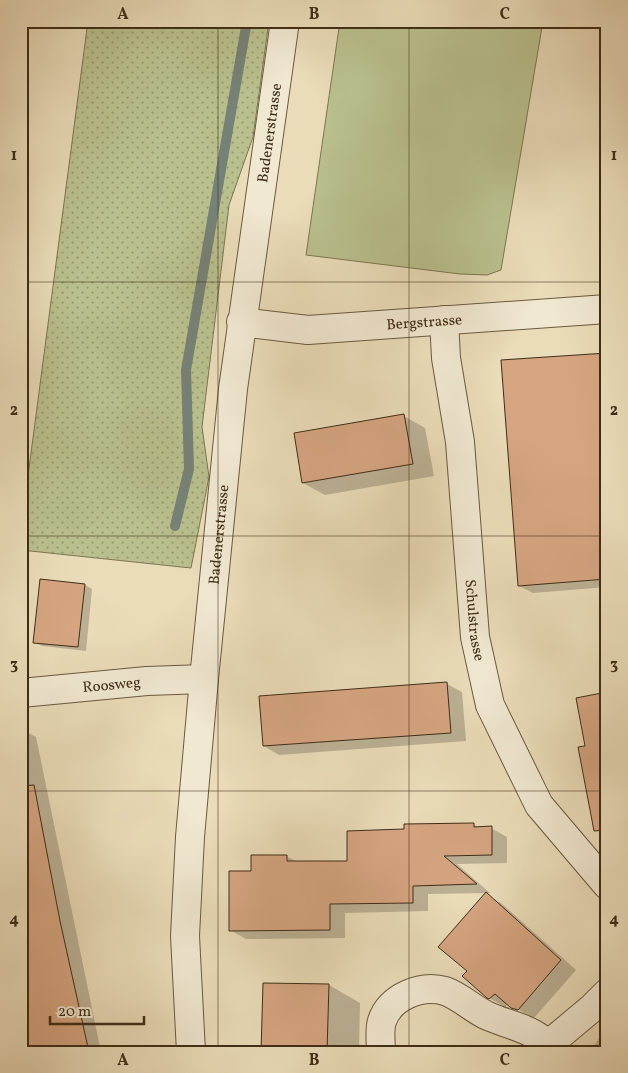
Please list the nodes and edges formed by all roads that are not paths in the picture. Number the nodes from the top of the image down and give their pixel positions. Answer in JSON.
{"nodes":[{"id":1,"x":285,"y":21,"type":"edge"},
{"id":2,"x":607,"y":309,"type":"edge"},
{"id":3,"x":444,"y":320,"type":"junction"},
{"id":4,"x":241,"y":322,"type":"junction"},
{"id":5,"x":204,"y":679,"type":"junction"},
{"id":6,"x":21,"y":693,"type":"edge"},
{"id":7,"x":607,"y":885,"type":"edge"},
{"id":8,"x":607,"y":993,"type":"edge"},
{"id":9,"x":551,"y":1048,"type":"edge"},
{"id":10,"x":191,"y":1052,"type":"edge"},
{"id":11,"x":381,"y":1052,"type":"edge"}],
"edges":[{"from":1,"to":4,"type":"street","name":"Badenerstrasse"},
{"from":2,"to":3,"type":"street","name":"Bergstrasse"},
{"from":3,"to":4,"type":"street","name":"Bergstrasse"},
{"from":3,"to":7,"type":"street","name":"Schulstrasse"},
{"from":4,"to":5,"type":"street","name":"Badenerstrasse"},
{"from":5,"to":6,"type":"street","name":"Roosweg"},
{"from":5,"to":10,"type":"street","name":"Badenerstrasse"},
{"from":8,"to":9,"type":"street"},
{"from":9,"to":11,"type":"street"}]}
